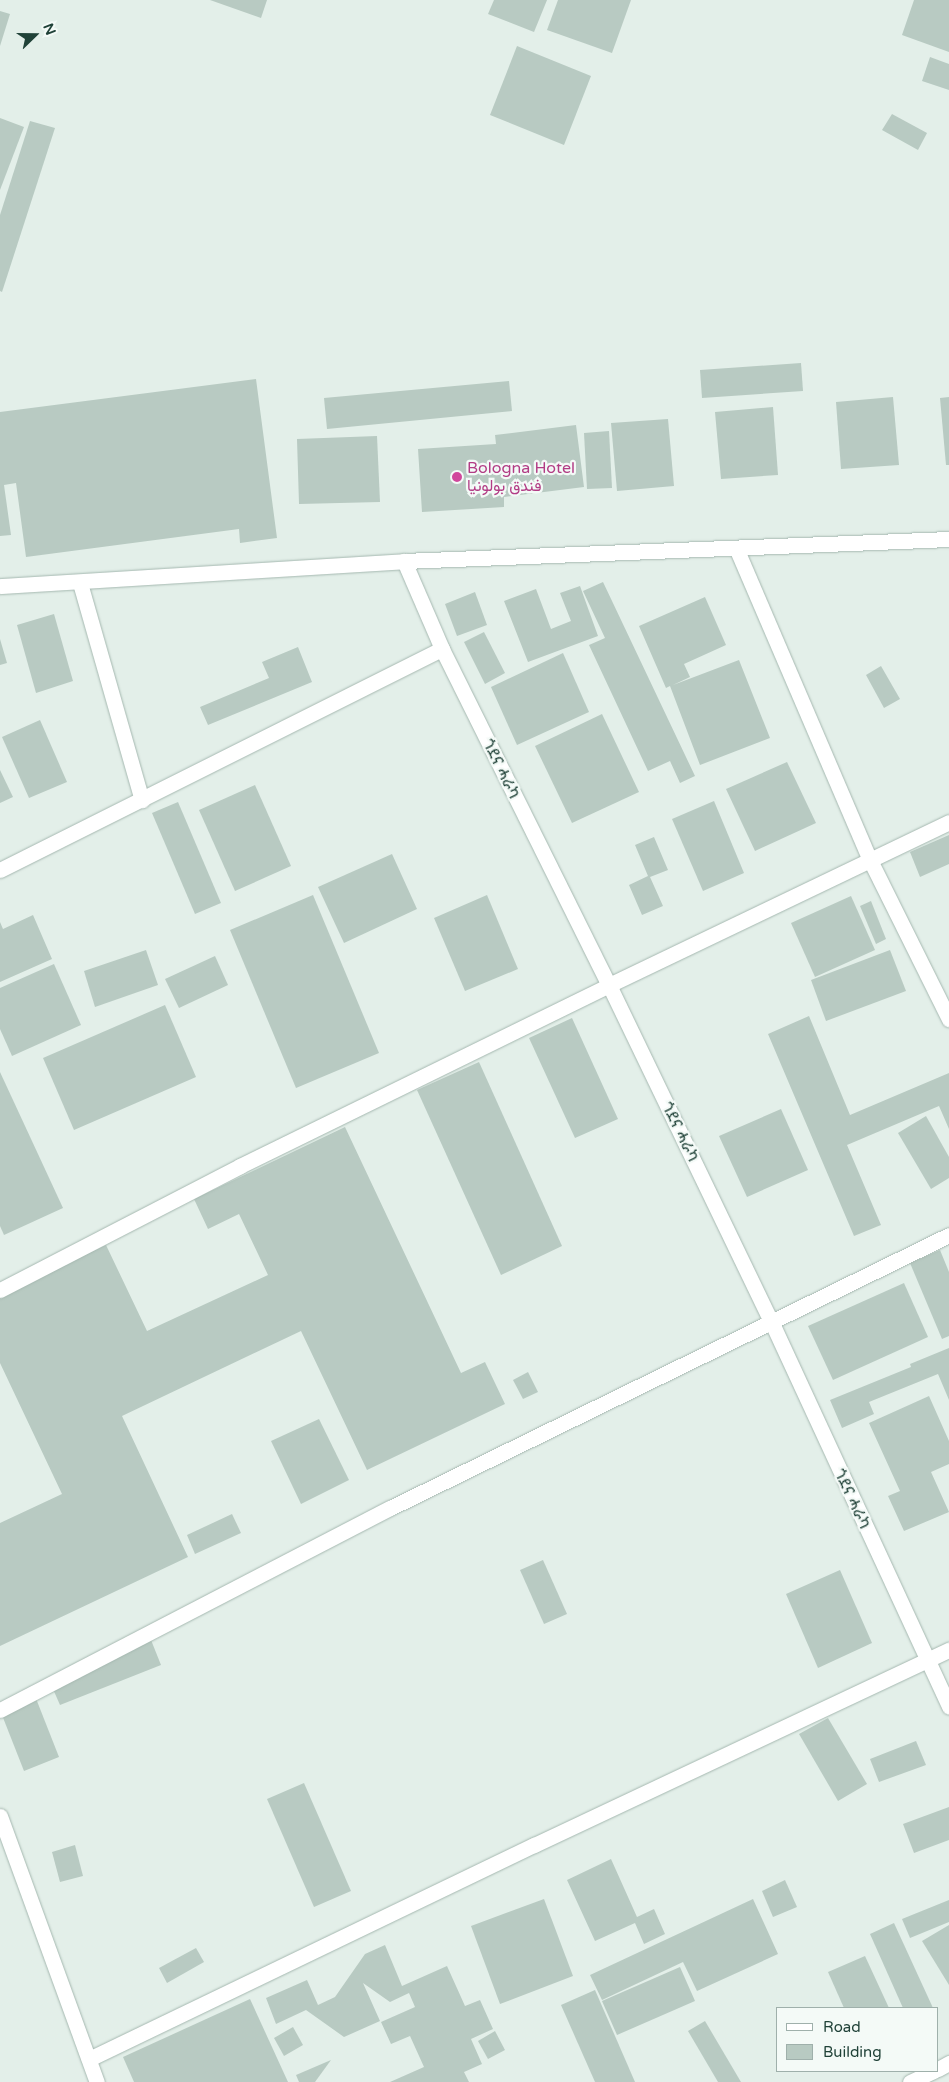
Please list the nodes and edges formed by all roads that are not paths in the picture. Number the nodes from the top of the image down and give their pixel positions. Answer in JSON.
{"nodes":[{"id":1,"x":949,"y":539,"type":"edge"},
{"id":2,"x":737,"y":550,"type":"junction"},
{"id":3,"x":404,"y":562,"type":"junction"},
{"id":4,"x":80,"y":583,"type":"junction"},
{"id":5,"x":0,"y":586,"type":"edge"},
{"id":6,"x":442,"y":649,"type":"junction"},
{"id":7,"x":142,"y":800,"type":"junction"},
{"id":8,"x":949,"y":822,"type":"edge"},
{"id":9,"x":870,"y":860,"type":"junction"},
{"id":10,"x":0,"y":870,"type":"edge"},
{"id":11,"x":609,"y":985,"type":"junction"},
{"id":12,"x":949,"y":1019,"type":"edge"},
{"id":13,"x":949,"y":1235,"type":"edge"},
{"id":14,"x":0,"y":1290,"type":"edge"},
{"id":15,"x":771,"y":1321,"type":"junction"},
{"id":16,"x":949,"y":1650,"type":"edge"},
{"id":17,"x":927,"y":1661,"type":"junction"},
{"id":18,"x":949,"y":1706,"type":"edge"},
{"id":19,"x":0,"y":1710,"type":"edge"},
{"id":20,"x":0,"y":1816,"type":"edge"},
{"id":21,"x":88,"y":2059,"type":"junction"},
{"id":22,"x":932,"y":2072,"type":"edge"},
{"id":23,"x":97,"y":2082,"type":"edge"},
{"id":24,"x":910,"y":2082,"type":"edge"}],
"edges":[{"from":1,"to":2,"type":"street"},
{"from":2,"to":3,"type":"street"},
{"from":2,"to":9,"type":"street"},
{"from":3,"to":4,"type":"street"},
{"from":3,"to":6,"type":"street","name":"ጎደና ሓራካ"},
{"from":4,"to":5,"type":"street"},
{"from":4,"to":7,"type":"street"},
{"from":6,"to":7,"type":"street"},
{"from":6,"to":11,"type":"street","name":"ጎደና ሓራካ"},
{"from":7,"to":10,"type":"street"},
{"from":8,"to":9,"type":"street"},
{"from":9,"to":11,"type":"street"},
{"from":9,"to":12,"type":"street"},
{"from":11,"to":14,"type":"street"},
{"from":11,"to":15,"type":"street","name":"ጎደና ሓራካ"},
{"from":13,"to":15,"type":"street"},
{"from":15,"to":17,"type":"street","name":"ጎደና ሓራካ"},
{"from":15,"to":19,"type":"street"},
{"from":16,"to":17,"type":"street"},
{"from":17,"to":18,"type":"street","name":"ጎደና ሓራካ"},
{"from":17,"to":21,"type":"street"},
{"from":20,"to":21,"type":"street"},
{"from":21,"to":23,"type":"street"},
{"from":22,"to":24,"type":"street"}]}
